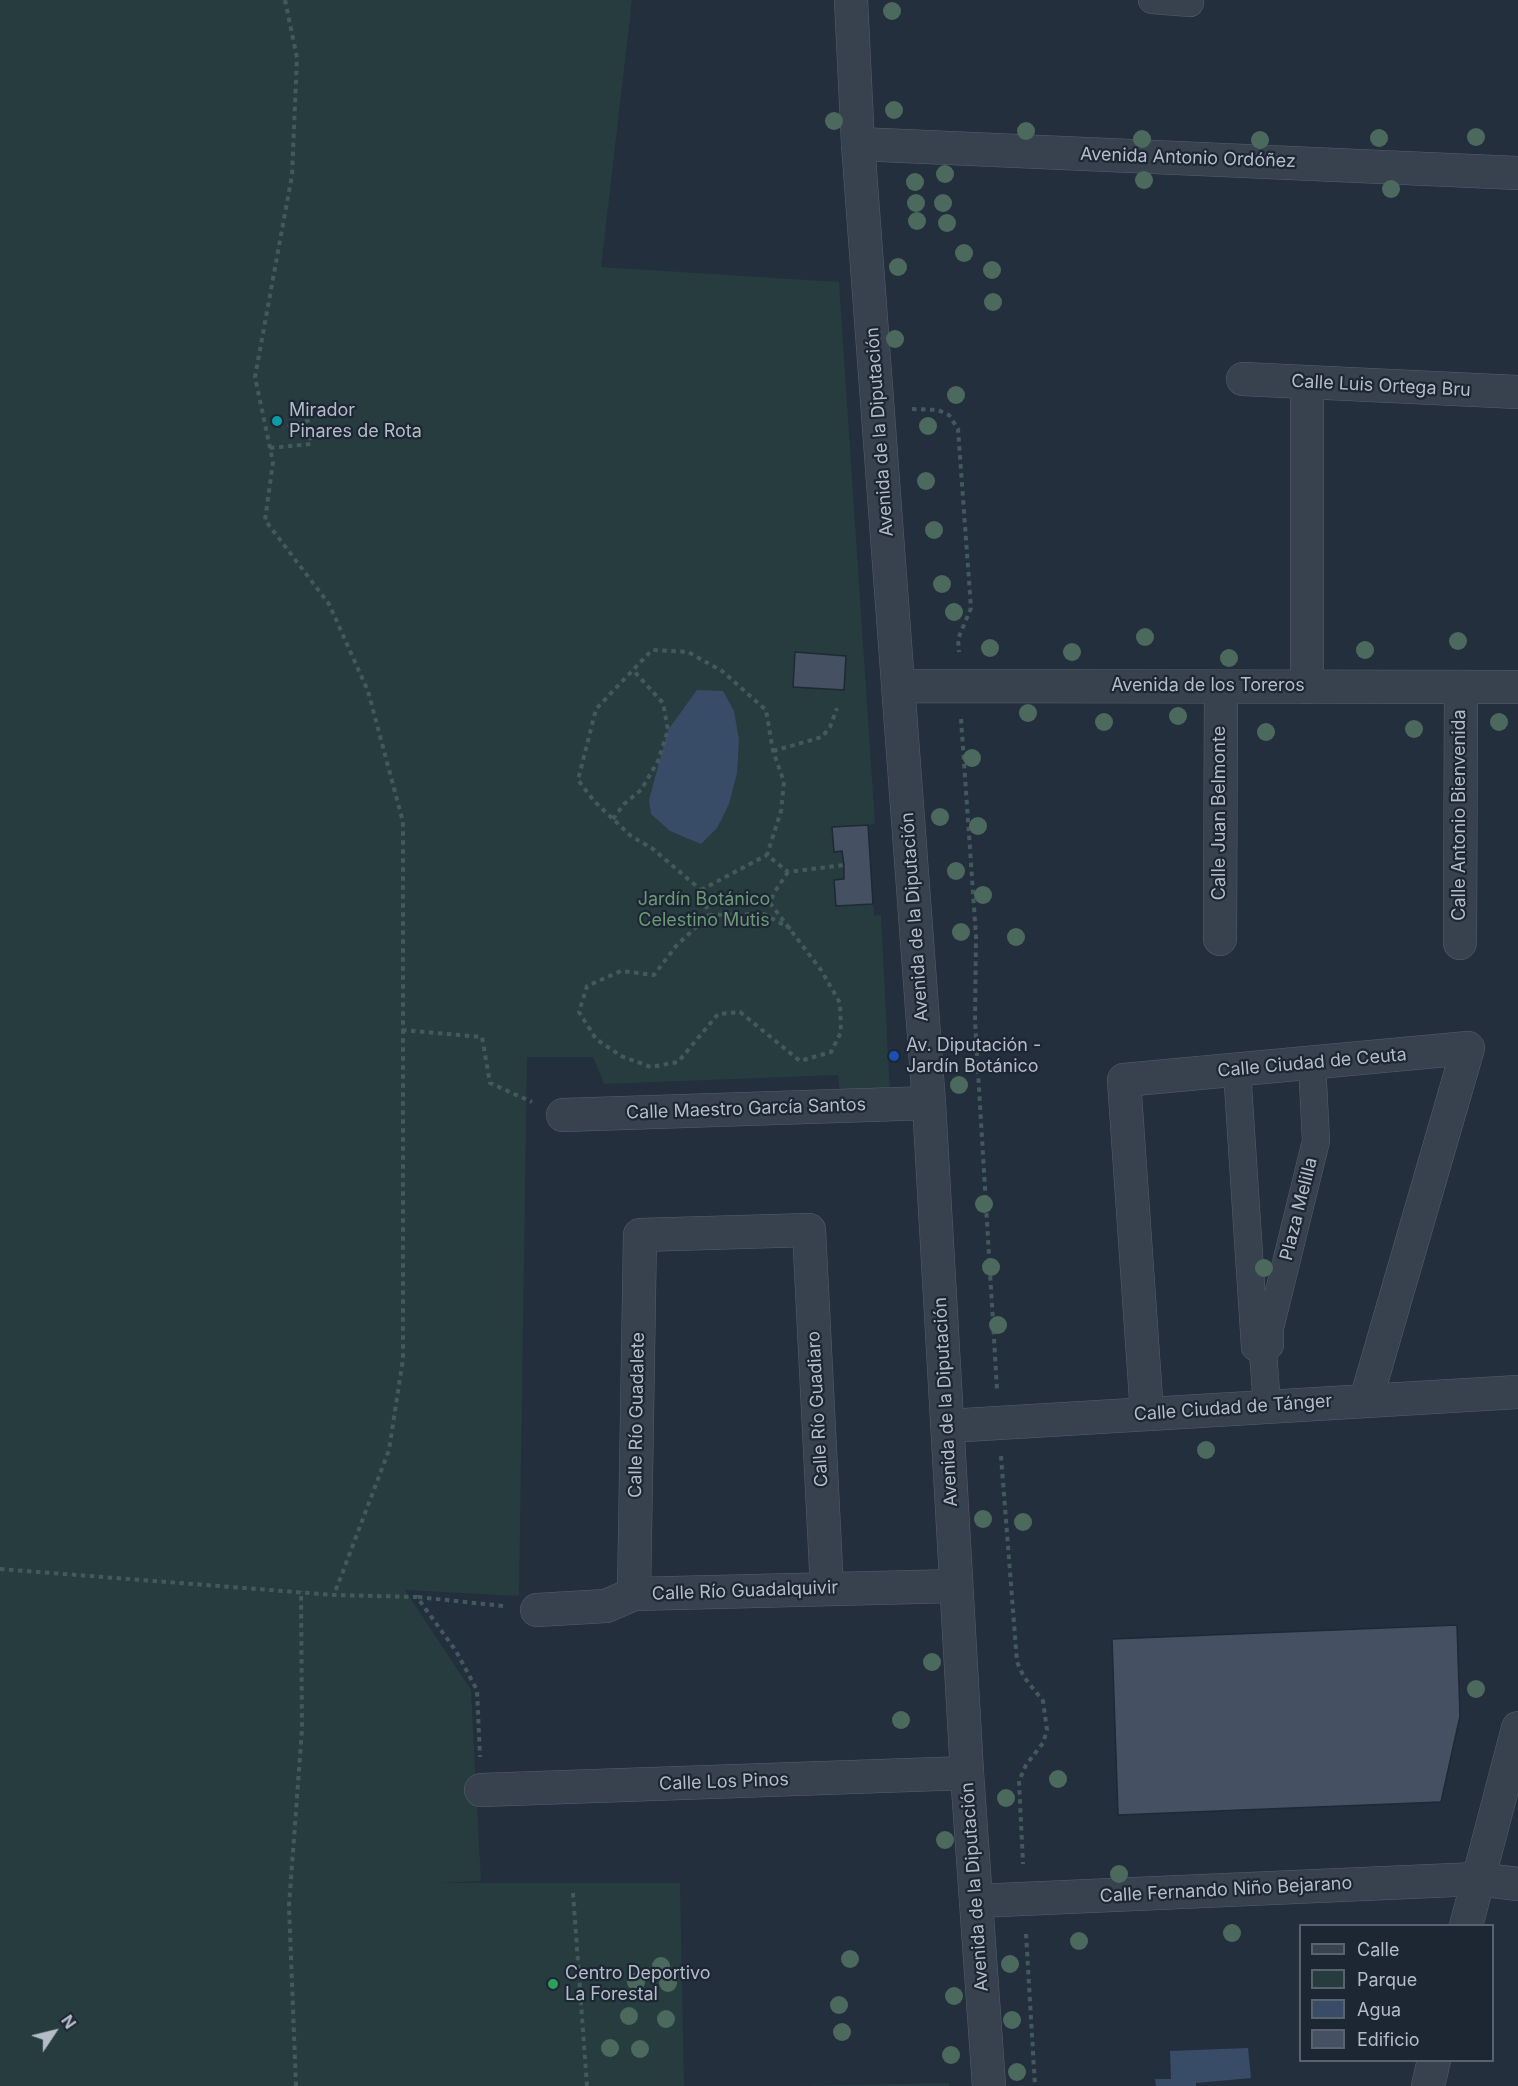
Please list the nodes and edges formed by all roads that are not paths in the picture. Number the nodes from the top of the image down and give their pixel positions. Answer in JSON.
{"nodes":[{"id":1,"x":850,"y":0,"type":"edge"},
{"id":2,"x":1152,"y":0,"type":"edge"},
{"id":3,"x":1190,"y":3,"type":"dead end"},
{"id":4,"x":858,"y":144,"type":"junction"},
{"id":5,"x":1518,"y":172,"type":"edge"},
{"id":6,"x":1243,"y":379,"type":"dead end"},
{"id":7,"x":1307,"y":383,"type":"junction"},
{"id":8,"x":1518,"y":392,"type":"edge"},
{"id":9,"x":899,"y":686,"type":"junction"},
{"id":10,"x":1221,"y":687,"type":"junction"},
{"id":11,"x":1307,"y":687,"type":"junction"},
{"id":12,"x":1461,"y":687,"type":"junction"},
{"id":13,"x":1518,"y":687,"type":"edge"},
{"id":14,"x":1220,"y":939,"type":"dead end"},
{"id":15,"x":1460,"y":943,"type":"dead end"},
{"id":16,"x":1312,"y":1062,"type":"junction"},
{"id":17,"x":1237,"y":1070,"type":"junction"},
{"id":18,"x":929,"y":1103,"type":"junction"},
{"id":19,"x":563,"y":1115,"type":"road end"},
{"id":20,"x":640,"y":1235,"type":"joint"},
{"id":21,"x":1263,"y":1352,"type":"junction"},
{"id":22,"x":1518,"y":1392,"type":"edge"},
{"id":23,"x":1366,"y":1400,"type":"junction"},
{"id":24,"x":1267,"y":1406,"type":"junction"},
{"id":25,"x":1147,"y":1414,"type":"junction"},
{"id":26,"x":948,"y":1426,"type":"junction"},
{"id":27,"x":956,"y":1586,"type":"junction"},
{"id":28,"x":827,"y":1589,"type":"junction"},
{"id":29,"x":634,"y":1594,"type":"junction"},
{"id":30,"x":537,"y":1610,"type":"road end"},
{"id":31,"x":1518,"y":1728,"type":"edge"},
{"id":32,"x":967,"y":1773,"type":"junction"},
{"id":33,"x":481,"y":1790,"type":"road end"},
{"id":34,"x":1477,"y":1879,"type":"junction"},
{"id":35,"x":1518,"y":1884,"type":"edge"},
{"id":36,"x":976,"y":1901,"type":"junction"},
{"id":37,"x":1466,"y":1924,"type":"edge"},
{"id":38,"x":1434,"y":2062,"type":"edge"},
{"id":39,"x":990,"y":2086,"type":"edge"},
{"id":40,"x":1428,"y":2086,"type":"edge"}],
"edges":[{"from":1,"to":4,"type":"street","name":"Avenida de la Diputación"},
{"from":2,"to":3,"type":"street"},
{"from":4,"to":5,"type":"street","name":"Avenida Antonio Ordóñez"},
{"from":4,"to":9,"type":"street","name":"Avenida de la Diputación"},
{"from":6,"to":7,"type":"street","name":"Calle Luis Ortega Bru"},
{"from":7,"to":8,"type":"street","name":"Calle Luis Ortega Bru"},
{"from":7,"to":11,"type":"street"},
{"from":9,"to":10,"type":"street","name":"Avenida de los Toreros"},
{"from":9,"to":18,"type":"street","name":"Avenida de la Diputación"},
{"from":10,"to":11,"type":"street","name":"Avenida de los Toreros"},
{"from":10,"to":14,"type":"street","name":"Calle Juan Belmonte"},
{"from":11,"to":12,"type":"street","name":"Avenida de los Toreros"},
{"from":12,"to":13,"type":"street","name":"Avenida de los Toreros"},
{"from":12,"to":15,"type":"street","name":"Calle Antonio Bienvenida"},
{"from":16,"to":17,"type":"street","name":"Calle Ciudad de Ceuta"},
{"from":16,"to":21,"type":"street","name":"Plaza Melilla"},
{"from":16,"to":23,"type":"street","name":"Calle Ciudad de Ceuta"},
{"from":17,"to":21,"type":"street","name":"Plaza Melilla"},
{"from":17,"to":25,"type":"street","name":"Calle Ciudad de Ceuta"},
{"from":18,"to":19,"type":"street","name":"Calle Maestro García Santos"},
{"from":18,"to":26,"type":"street","name":"Avenida de la Diputación"},
{"from":20,"to":28,"type":"street","name":"Calle Río Guadiaro"},
{"from":20,"to":29,"type":"street","name":"Calle Río Guadalete"},
{"from":21,"to":24,"type":"street","name":"Plaza Melilla"},
{"from":22,"to":23,"type":"street","name":"Calle Ciudad de Tánger"},
{"from":23,"to":24,"type":"street","name":"Calle Ciudad de Tánger"},
{"from":24,"to":25,"type":"street","name":"Calle Ciudad de Tánger"},
{"from":25,"to":26,"type":"street","name":"Calle Ciudad de Tánger"},
{"from":26,"to":27,"type":"street","name":"Avenida de la Diputación"},
{"from":27,"to":28,"type":"street","name":"Calle Río Guadalquivir"},
{"from":27,"to":32,"type":"street","name":"Avenida de la Diputación"},
{"from":28,"to":29,"type":"street","name":"Calle Río Guadalquivir"},
{"from":29,"to":30,"type":"street","name":"Calle Río Guadalquivir"},
{"from":31,"to":34,"type":"street"},
{"from":32,"to":33,"type":"street","name":"Calle Los Pinos"},
{"from":32,"to":36,"type":"street","name":"Avenida de la Diputación"},
{"from":34,"to":35,"type":"street","name":"Calle Fernando Niño Bejarano"},
{"from":34,"to":36,"type":"street","name":"Calle Fernando Niño Bejarano"},
{"from":34,"to":37,"type":"street"},
{"from":36,"to":39,"type":"street","name":"Avenida de la Diputación"},
{"from":38,"to":40,"type":"street"}]}
